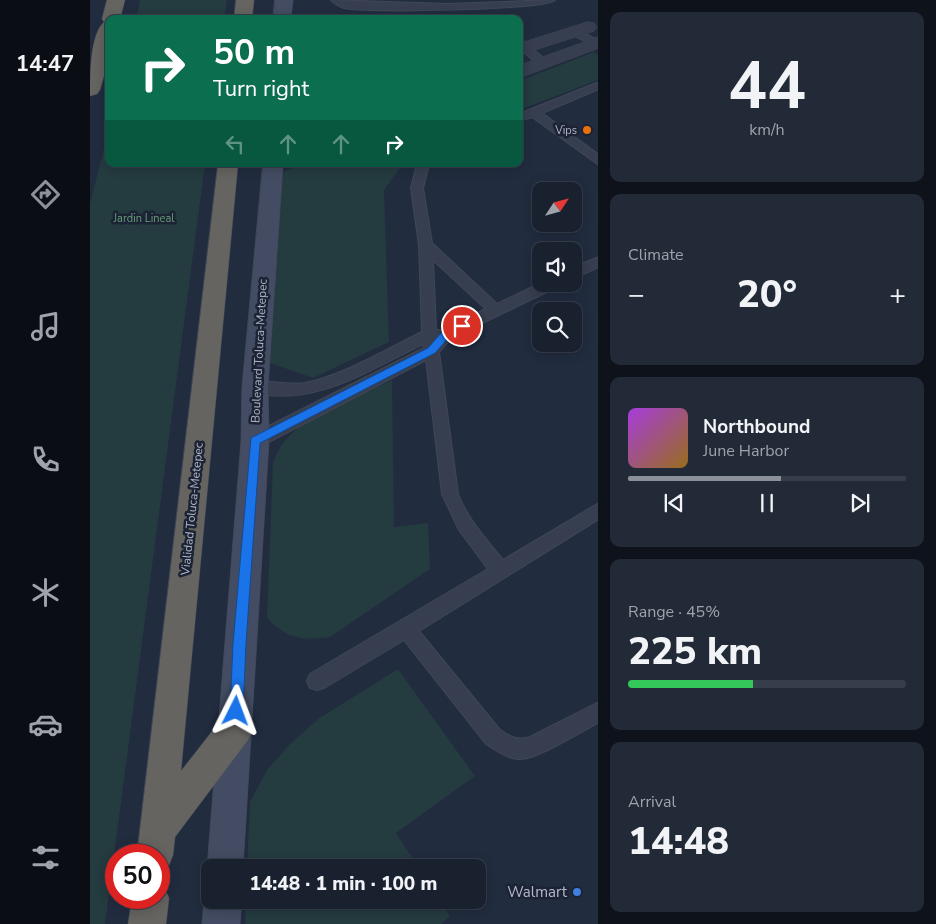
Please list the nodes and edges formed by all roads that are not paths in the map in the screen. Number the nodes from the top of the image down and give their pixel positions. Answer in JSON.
{"nodes":[{"id":1,"x":116,"y":0,"type":"edge"},
{"id":2,"x":245,"y":0,"type":"edge"},
{"id":3,"x":284,"y":0,"type":"edge"},
{"id":4,"x":336,"y":0,"type":"edge"},
{"id":5,"x":550,"y":0,"type":"edge"},
{"id":6,"x":504,"y":2,"type":"edge"},
{"id":7,"x":462,"y":3,"type":"edge"},
{"id":8,"x":112,"y":15,"type":"edge"},
{"id":9,"x":243,"y":15,"type":"edge"},
{"id":10,"x":282,"y":15,"type":"edge"},
{"id":11,"x":482,"y":15,"type":"edge"},
{"id":12,"x":593,"y":35,"type":"edge"},
{"id":13,"x":105,"y":39,"type":"edge"},
{"id":14,"x":523,"y":47,"type":"edge"},
{"id":15,"x":523,"y":48,"type":"edge"},
{"id":16,"x":543,"y":63,"type":"junction"},
{"id":17,"x":523,"y":70,"type":"edge"},
{"id":18,"x":598,"y":85,"type":"edge"},
{"id":19,"x":90,"y":90,"type":"edge"},
{"id":20,"x":533,"y":112,"type":"junction"},
{"id":21,"x":523,"y":116,"type":"edge"},
{"id":22,"x":598,"y":161,"type":"edge"},
{"id":23,"x":228,"y":167,"type":"edge"},
{"id":24,"x":273,"y":167,"type":"edge"},
{"id":25,"x":422,"y":167,"type":"edge"},
{"id":26,"x":426,"y":245,"type":"junction"},
{"id":27,"x":598,"y":261,"type":"edge"},
{"id":28,"x":582,"y":269,"type":"edge"},
{"id":29,"x":535,"y":292,"type":"edge"},
{"id":30,"x":496,"y":310,"type":"junction"},
{"id":31,"x":430,"y":343,"type":"junction"},
{"id":32,"x":255,"y":387,"type":"junction"},
{"id":33,"x":255,"y":441,"type":"junction"},
{"id":34,"x":598,"y":510,"type":"edge"},
{"id":35,"x":500,"y":570,"type":"junction"},
{"id":36,"x":407,"y":630,"type":"junction"},
{"id":37,"x":318,"y":681,"type":"dead end"},
{"id":38,"x":598,"y":710,"type":"edge"},
{"id":39,"x":236,"y":728,"type":"junction"},
{"id":40,"x":156,"y":842,"type":"edge"},
{"id":41,"x":226,"y":859,"type":"edge"},
{"id":42,"x":149,"y":909,"type":"edge"},
{"id":43,"x":223,"y":909,"type":"edge"},
{"id":44,"x":147,"y":924,"type":"edge"},
{"id":45,"x":222,"y":924,"type":"edge"}],
"edges":[{"from":1,"to":8,"type":"highway"},
{"from":2,"to":9,"type":"highway"},
{"from":3,"to":10,"type":"main road"},
{"from":4,"to":7,"type":"lane"},
{"from":5,"to":6,"type":"lane"},
{"from":6,"to":7,"type":"lane"},
{"from":7,"to":11,"type":"lane"},
{"from":12,"to":14,"type":"street"},
{"from":12,"to":16,"type":"street"},
{"from":13,"to":19,"type":"highway"},
{"from":15,"to":16,"type":"lane"},
{"from":16,"to":17,"type":"street"},
{"from":18,"to":20,"type":"lane"},
{"from":20,"to":21,"type":"lane"},
{"from":20,"to":22,"type":"lane"},
{"from":23,"to":40,"type":"highway","name":"Vialidad Toluca-Metepec"},
{"from":24,"to":32,"type":"main road","name":"Boulevard Toluca-Metepec"},
{"from":25,"to":26,"type":"lane"},
{"from":26,"to":30,"type":"lane"},
{"from":26,"to":31,"type":"lane"},
{"from":27,"to":28,"type":"lane"},
{"from":29,"to":30,"type":"lane"},
{"from":30,"to":31,"type":"lane"},
{"from":31,"to":32,"type":"lane"},
{"from":31,"to":33,"type":"lane"},
{"from":31,"to":35,"type":"lane"},
{"from":32,"to":33,"type":"main road","name":"Boulevard Toluca-Metepec"},
{"from":33,"to":39,"type":"main road","name":"Boulevard Toluca-Metepec"},
{"from":34,"to":35,"type":"lane"},
{"from":35,"to":36,"type":"lane"},
{"from":36,"to":37,"type":"lane"},
{"from":36,"to":38,"type":"lane"},
{"from":39,"to":40,"type":"highway"},
{"from":39,"to":41,"type":"main road","name":"Boulevard Toluca-Metepec"},
{"from":42,"to":44,"type":"highway"},
{"from":43,"to":45,"type":"main road"}]}
